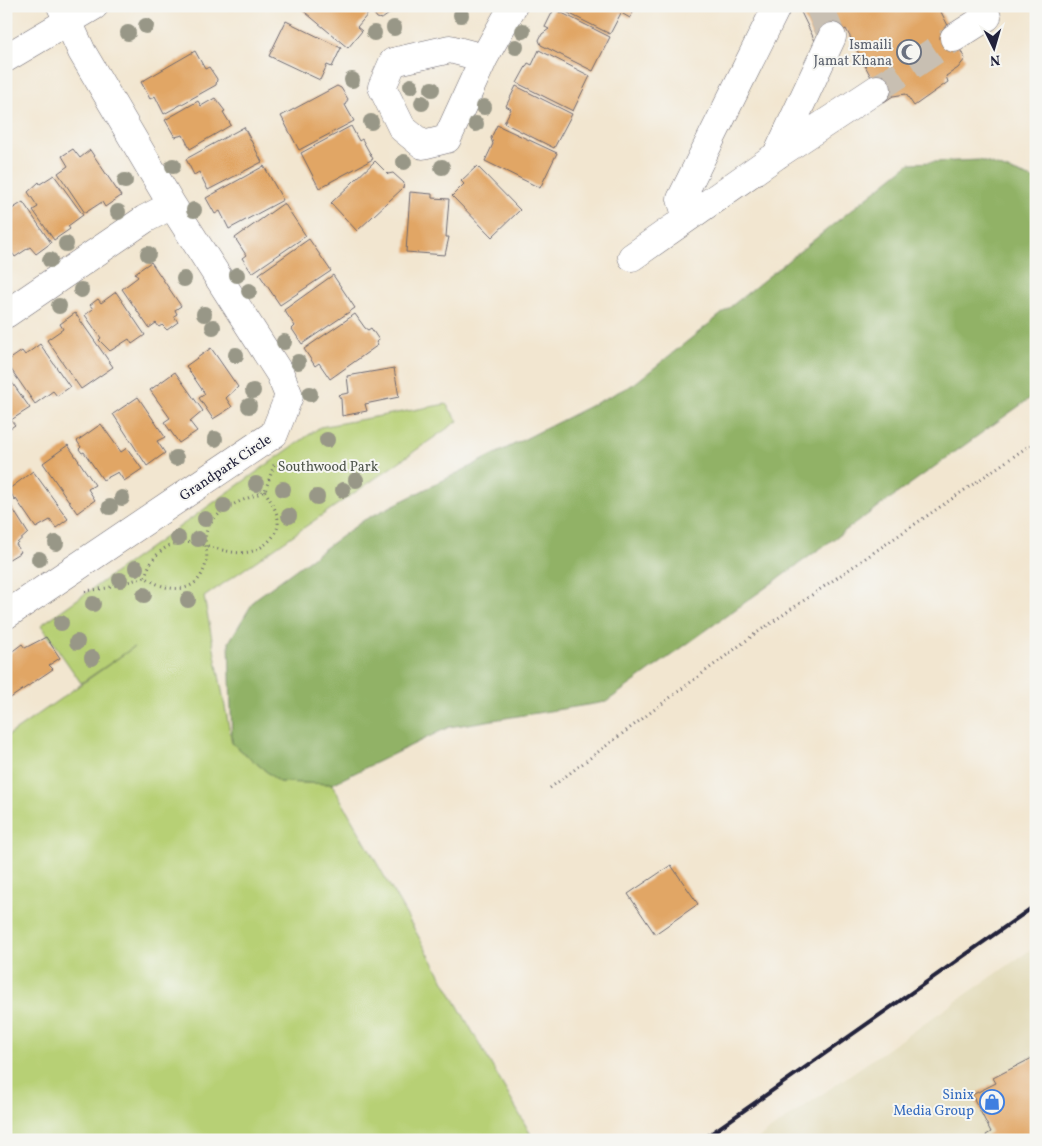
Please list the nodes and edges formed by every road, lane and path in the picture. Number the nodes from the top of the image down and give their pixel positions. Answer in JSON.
{"nodes":[{"id":1,"x":94,"y":6,"type":"edge"},
{"id":2,"x":513,"y":6,"type":"edge"},
{"id":3,"x":777,"y":6,"type":"edge"},
{"id":4,"x":984,"y":12,"type":"edge"},
{"id":5,"x":64,"y":15,"type":"edge"},
{"id":6,"x":832,"y":37,"type":"dead end"},
{"id":7,"x":954,"y":38,"type":"tunnel mouth"},
{"id":8,"x":6,"y":58,"type":"edge"},
{"id":9,"x":484,"y":58,"type":"dead end"},
{"id":10,"x":876,"y":89,"type":"tunnel mouth"},
{"id":11,"x":777,"y":155,"type":"junction"},
{"id":12,"x":172,"y":205,"type":"junction"},
{"id":13,"x":687,"y":218,"type":"junction"},
{"id":14,"x":632,"y":257,"type":"dead end"},
{"id":15,"x":6,"y":314,"type":"edge"},
{"id":16,"x":274,"y":434,"type":"junction"},
{"id":17,"x":1036,"y":441,"type":"edge"},
{"id":18,"x":265,"y":492,"type":"junction"},
{"id":19,"x":205,"y":544,"type":"junction"},
{"id":20,"x":145,"y":577,"type":"junction"},
{"id":21,"x":62,"y":578,"type":"junction"},
{"id":22,"x":6,"y":616,"type":"edge"},
{"id":23,"x":550,"y":788,"type":"dead end"}],
"edges":[{"from":1,"to":5,"type":"street"},
{"from":2,"to":9,"type":"street"},
{"from":3,"to":13,"type":"street"},
{"from":4,"to":7,"type":"street"},
{"from":5,"to":8,"type":"street"},
{"from":5,"to":12,"type":"street","name":"Grandpark Circle"},
{"from":6,"to":11,"type":"street"},
{"from":10,"to":11,"type":"street"},
{"from":11,"to":13,"type":"street"},
{"from":12,"to":15,"type":"street"},
{"from":12,"to":16,"type":"street","name":"Grandpark Circle"},
{"from":13,"to":14,"type":"street"},
{"from":16,"to":18,"type":"path"},
{"from":16,"to":21,"type":"street","name":"Grandpark Circle"},
{"from":17,"to":23,"type":"path"},
{"from":18,"to":19,"type":"path"},
{"from":18,"to":19,"type":"path"},
{"from":19,"to":20,"type":"path"},
{"from":19,"to":20,"type":"path"},
{"from":20,"to":21,"type":"path"},
{"from":21,"to":22,"type":"street","name":"Grandpark Circle"}]}
